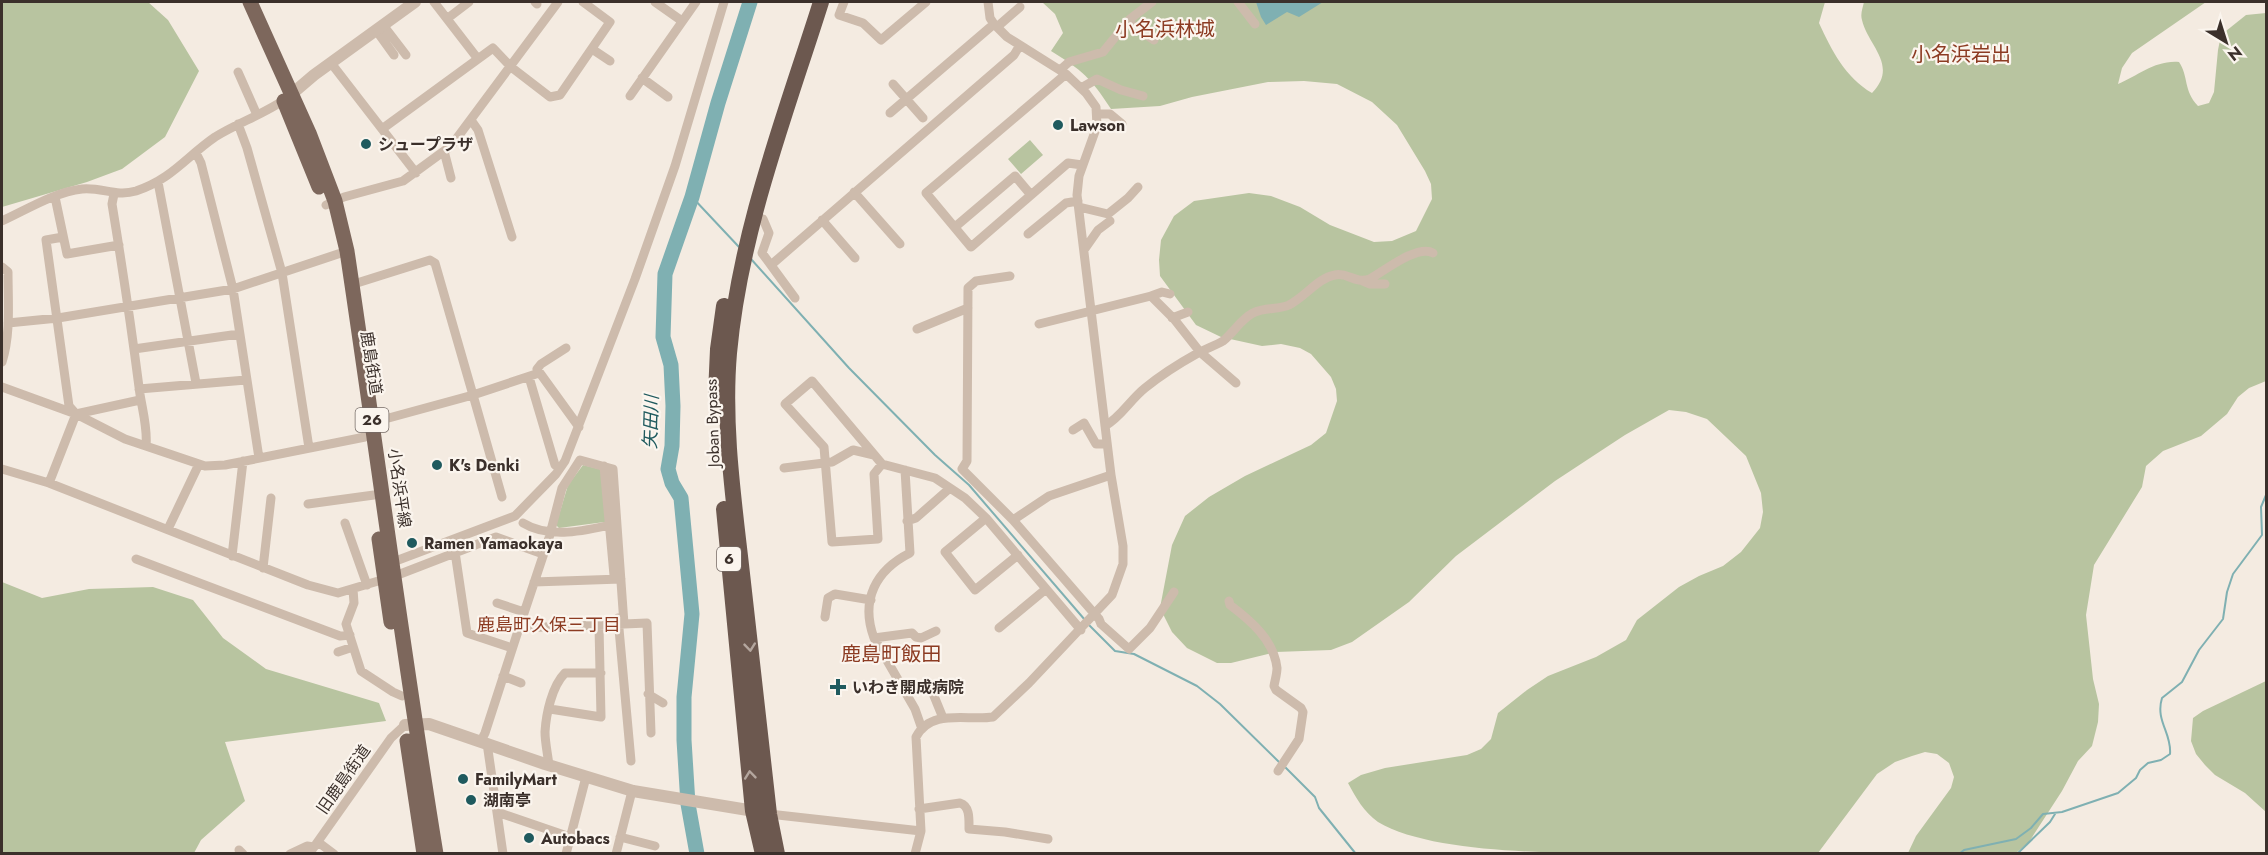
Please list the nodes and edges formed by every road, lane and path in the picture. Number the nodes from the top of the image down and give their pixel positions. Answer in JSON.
{"nodes":[{"id":1,"x":241,"y":2,"type":"edge"},
{"id":2,"x":250,"y":2,"type":"edge"},
{"id":3,"x":415,"y":2,"type":"edge"},
{"id":4,"x":434,"y":2,"type":"edge"},
{"id":5,"x":470,"y":2,"type":"edge"},
{"id":6,"x":558,"y":2,"type":"edge"},
{"id":7,"x":582,"y":2,"type":"edge"},
{"id":8,"x":655,"y":2,"type":"edge"},
{"id":9,"x":696,"y":2,"type":"edge"},
{"id":10,"x":724,"y":2,"type":"edge"},
{"id":11,"x":809,"y":2,"type":"edge"},
{"id":12,"x":820,"y":2,"type":"edge"},
{"id":13,"x":844,"y":2,"type":"edge"},
{"id":14,"x":926,"y":2,"type":"edge"},
{"id":15,"x":988,"y":2,"type":"edge"},
{"id":16,"x":1152,"y":2,"type":"edge"},
{"id":17,"x":1238,"y":2,"type":"edge"},
{"id":18,"x":1020,"y":7,"type":"dead end"},
{"id":19,"x":448,"y":18,"type":"junction"},
{"id":20,"x":682,"y":21,"type":"junction"},
{"id":21,"x":1128,"y":22,"type":"junction"},
{"id":22,"x":1255,"y":24,"type":"dead end"},
{"id":23,"x":995,"y":26,"type":"junction"},
{"id":24,"x":380,"y":28,"type":"junction"},
{"id":25,"x":1154,"y":40,"type":"dead end"},
{"id":26,"x":1020,"y":45,"type":"junction"},
{"id":27,"x":592,"y":49,"type":"junction"},
{"id":28,"x":394,"y":55,"type":"dead end"},
{"id":29,"x":406,"y":55,"type":"dead end"},
{"id":30,"x":478,"y":59,"type":"junction"},
{"id":31,"x":610,"y":61,"type":"dead end"},
{"id":32,"x":331,"y":63,"type":"junction"},
{"id":33,"x":511,"y":67,"type":"junction"},
{"id":34,"x":238,"y":72,"type":"dead end"},
{"id":35,"x":1063,"y":72,"type":"junction"},
{"id":36,"x":642,"y":78,"type":"junction"},
{"id":37,"x":893,"y":84,"type":"dead end"},
{"id":38,"x":1081,"y":88,"type":"junction"},
{"id":39,"x":630,"y":96,"type":"dead end"},
{"id":40,"x":1143,"y":96,"type":"dead end"},
{"id":41,"x":287,"y":97,"type":"junction"},
{"id":42,"x":668,"y":97,"type":"dead end"},
{"id":43,"x":907,"y":99,"type":"junction"},
{"id":44,"x":890,"y":113,"type":"dead end"},
{"id":45,"x":1098,"y":114,"type":"junction"},
{"id":46,"x":257,"y":115,"type":"junction"},
{"id":47,"x":923,"y":118,"type":"dead end"},
{"id":48,"x":471,"y":120,"type":"junction"},
{"id":49,"x":238,"y":124,"type":"junction"},
{"id":50,"x":1122,"y":124,"type":"dead end"},
{"id":51,"x":382,"y":129,"type":"junction"},
{"id":52,"x":444,"y":152,"type":"junction"},
{"id":53,"x":196,"y":153,"type":"junction"},
{"id":54,"x":1082,"y":165,"type":"junction"},
{"id":55,"x":416,"y":173,"type":"junction"},
{"id":56,"x":451,"y":178,"type":"dead end"},
{"id":57,"x":158,"y":182,"type":"junction"},
{"id":58,"x":1138,"y":187,"type":"dead end"},
{"id":59,"x":854,"y":192,"type":"junction"},
{"id":60,"x":114,"y":194,"type":"junction"},
{"id":61,"x":1031,"y":195,"type":"junction"},
{"id":62,"x":55,"y":197,"type":"junction"},
{"id":63,"x":330,"y":203,"type":"junction"},
{"id":64,"x":1078,"y":204,"type":"junction"},
{"id":65,"x":822,"y":220,"type":"junction"},
{"id":66,"x":2,"y":221,"type":"edge"},
{"id":67,"x":1110,"y":221,"type":"dead end"},
{"id":68,"x":748,"y":224,"type":"junction"},
{"id":69,"x":955,"y":227,"type":"junction"},
{"id":70,"x":1028,"y":234,"type":"dead end"},
{"id":71,"x":63,"y":237,"type":"junction"},
{"id":72,"x":512,"y":237,"type":"dead end"},
{"id":73,"x":900,"y":244,"type":"dead end"},
{"id":74,"x":119,"y":245,"type":"junction"},
{"id":75,"x":1084,"y":250,"type":"junction"},
{"id":76,"x":342,"y":252,"type":"junction"},
{"id":77,"x":1433,"y":253,"type":"dead end"},
{"id":78,"x":855,"y":258,"type":"dead end"},
{"id":79,"x":771,"y":265,"type":"junction"},
{"id":80,"x":2,"y":267,"type":"edge"},
{"id":81,"x":282,"y":273,"type":"junction"},
{"id":82,"x":1010,"y":276,"type":"dead end"},
{"id":83,"x":1363,"y":281,"type":"junction"},
{"id":84,"x":357,"y":283,"type":"dead end"},
{"id":85,"x":1385,"y":284,"type":"dead end"},
{"id":86,"x":232,"y":289,"type":"junction"},
{"id":87,"x":1170,"y":294,"type":"dead end"},
{"id":88,"x":1151,"y":296,"type":"junction"},
{"id":89,"x":181,"y":298,"type":"junction"},
{"id":90,"x":795,"y":298,"type":"dead end"},
{"id":91,"x":129,"y":307,"type":"junction"},
{"id":92,"x":968,"y":308,"type":"junction"},
{"id":93,"x":1091,"y":310,"type":"junction"},
{"id":94,"x":1188,"y":312,"type":"dead end"},
{"id":95,"x":58,"y":318,"type":"junction"},
{"id":96,"x":1172,"y":318,"type":"junction"},
{"id":97,"x":8,"y":323,"type":"junction"},
{"id":98,"x":1039,"y":324,"type":"dead end"},
{"id":99,"x":917,"y":329,"type":"dead end"},
{"id":100,"x":239,"y":334,"type":"junction"},
{"id":101,"x":188,"y":342,"type":"junction"},
{"id":102,"x":566,"y":348,"type":"dead end"},
{"id":103,"x":134,"y":349,"type":"junction"},
{"id":104,"x":1200,"y":352,"type":"junction"},
{"id":105,"x":2,"y":362,"type":"edge"},
{"id":106,"x":534,"y":375,"type":"junction"},
{"id":107,"x":246,"y":381,"type":"junction"},
{"id":108,"x":196,"y":383,"type":"junction"},
{"id":109,"x":1236,"y":383,"type":"dead end"},
{"id":110,"x":2,"y":387,"type":"edge"},
{"id":111,"x":139,"y":389,"type":"junction"},
{"id":112,"x":472,"y":395,"type":"junction"},
{"id":113,"x":140,"y":400,"type":"junction"},
{"id":114,"x":76,"y":414,"type":"junction"},
{"id":115,"x":1105,"y":426,"type":"junction"},
{"id":116,"x":367,"y":428,"type":"junction"},
{"id":117,"x":579,"y":428,"type":"junction"},
{"id":118,"x":1073,"y":430,"type":"dead end"},
{"id":119,"x":1107,"y":444,"type":"junction"},
{"id":120,"x":146,"y":446,"type":"junction"},
{"id":121,"x":309,"y":448,"type":"junction"},
{"id":122,"x":874,"y":455,"type":"junction"},
{"id":123,"x":260,"y":458,"type":"junction"},
{"id":124,"x":243,"y":461,"type":"junction"},
{"id":125,"x":825,"y":463,"type":"junction"},
{"id":126,"x":199,"y":464,"type":"junction"},
{"id":127,"x":882,"y":464,"type":"junction"},
{"id":128,"x":555,"y":465,"type":"dead end"},
{"id":129,"x":784,"y":468,"type":"dead end"},
{"id":130,"x":2,"y":469,"type":"edge"},
{"id":131,"x":906,"y":470,"type":"junction"},
{"id":132,"x":1111,"y":476,"type":"junction"},
{"id":133,"x":49,"y":483,"type":"junction"},
{"id":134,"x":950,"y":488,"type":"junction"},
{"id":135,"x":374,"y":495,"type":"junction"},
{"id":136,"x":502,"y":497,"type":"dead end"},
{"id":137,"x":271,"y":498,"type":"dead end"},
{"id":138,"x":308,"y":504,"type":"dead end"},
{"id":139,"x":986,"y":518,"type":"junction"},
{"id":140,"x":1013,"y":520,"type":"junction"},
{"id":141,"x":908,"y":521,"type":"junction"},
{"id":142,"x":345,"y":523,"type":"dead end"},
{"id":143,"x":523,"y":523,"type":"dead end"},
{"id":144,"x":613,"y":525,"type":"junction"},
{"id":145,"x":168,"y":529,"type":"junction"},
{"id":146,"x":550,"y":532,"type":"junction"},
{"id":147,"x":455,"y":552,"type":"junction"},
{"id":148,"x":543,"y":554,"type":"junction"},
{"id":149,"x":1018,"y":555,"type":"junction"},
{"id":150,"x":232,"y":556,"type":"junction"},
{"id":151,"x":136,"y":559,"type":"dead end"},
{"id":152,"x":263,"y":568,"type":"junction"},
{"id":153,"x":391,"y":572,"type":"junction"},
{"id":154,"x":618,"y":579,"type":"junction"},
{"id":155,"x":534,"y":582,"type":"junction"},
{"id":156,"x":367,"y":585,"type":"junction"},
{"id":157,"x":353,"y":589,"type":"junction"},
{"id":158,"x":1046,"y":589,"type":"junction"},
{"id":159,"x":1174,"y":592,"type":"dead end"},
{"id":160,"x":871,"y":600,"type":"junction"},
{"id":161,"x":1229,"y":601,"type":"dead end"},
{"id":162,"x":497,"y":603,"type":"dead end"},
{"id":163,"x":524,"y":612,"type":"junction"},
{"id":164,"x":1094,"y":615,"type":"junction"},
{"id":165,"x":825,"y":617,"type":"dead end"},
{"id":166,"x":621,"y":624,"type":"junction"},
{"id":167,"x":599,"y":626,"type":"junction"},
{"id":168,"x":519,"y":628,"type":"junction"},
{"id":169,"x":999,"y":628,"type":"dead end"},
{"id":170,"x":1081,"y":630,"type":"junction"},
{"id":171,"x":936,"y":631,"type":"dead end"},
{"id":172,"x":350,"y":635,"type":"junction"},
{"id":173,"x":873,"y":638,"type":"junction"},
{"id":174,"x":353,"y":647,"type":"junction"},
{"id":175,"x":512,"y":648,"type":"junction"},
{"id":176,"x":338,"y":652,"type":"dead end"},
{"id":177,"x":601,"y":673,"type":"junction"},
{"id":178,"x":503,"y":676,"type":"junction"},
{"id":179,"x":520,"y":683,"type":"dead end"},
{"id":180,"x":932,"y":691,"type":"dead end"},
{"id":181,"x":648,"y":694,"type":"junction"},
{"id":182,"x":402,"y":696,"type":"junction"},
{"id":183,"x":663,"y":703,"type":"dead end"},
{"id":184,"x":549,"y":709,"type":"junction"},
{"id":185,"x":943,"y":718,"type":"junction"},
{"id":186,"x":410,"y":725,"type":"junction"},
{"id":187,"x":922,"y":729,"type":"junction"},
{"id":188,"x":651,"y":733,"type":"dead end"},
{"id":189,"x":484,"y":742,"type":"junction"},
{"id":190,"x":631,"y":761,"type":"dead end"},
{"id":191,"x":549,"y":766,"type":"junction"},
{"id":192,"x":1278,"y":771,"type":"dead end"},
{"id":193,"x":586,"y":777,"type":"junction"},
{"id":194,"x":632,"y":791,"type":"junction"},
{"id":195,"x":919,"y":809,"type":"junction"},
{"id":196,"x":497,"y":812,"type":"junction"},
{"id":197,"x":761,"y":812,"type":"junction"},
{"id":198,"x":921,"y":831,"type":"junction"},
{"id":199,"x":570,"y":837,"type":"junction"},
{"id":200,"x":620,"y":837,"type":"junction"},
{"id":201,"x":1048,"y":839,"type":"dead end"},
{"id":202,"x":655,"y":846,"type":"dead end"},
{"id":203,"x":313,"y":847,"type":"edge"},
{"id":204,"x":290,"y":854,"type":"edge"},
{"id":205,"x":334,"y":854,"type":"edge"},
{"id":206,"x":424,"y":854,"type":"edge"},
{"id":207,"x":436,"y":854,"type":"edge"},
{"id":208,"x":502,"y":854,"type":"edge"},
{"id":209,"x":566,"y":854,"type":"edge"},
{"id":210,"x":616,"y":854,"type":"edge"},
{"id":211,"x":763,"y":854,"type":"edge"},
{"id":212,"x":777,"y":854,"type":"edge"},
{"id":213,"x":915,"y":854,"type":"edge"}],
"edges":[{"from":1,"to":41,"type":"main road","number":"26"},
{"from":2,"to":41,"type":"main road","name":"小名浜平線","number":"26"},
{"from":3,"to":24,"type":"street"},
{"from":4,"to":19,"type":"street"},
{"from":5,"to":19,"type":"street"},
{"from":6,"to":33,"type":"street"},
{"from":7,"to":27,"type":"street"},
{"from":8,"to":20,"type":"street"},
{"from":9,"to":20,"type":"street"},
{"from":10,"to":117,"type":"street"},
{"from":11,"to":68,"type":"highway","name":"Joban Bypass","number":"6"},
{"from":12,"to":68,"type":"highway","name":"Joban Bypass","number":"6"},
{"from":13,"to":14,"type":"street"},
{"from":15,"to":23,"type":"street"},
{"from":16,"to":21,"type":"street"},
{"from":17,"to":22,"type":"street"},
{"from":18,"to":23,"type":"street"},
{"from":19,"to":30,"type":"street"},
{"from":20,"to":36,"type":"street"},
{"from":21,"to":25,"type":"street"},
{"from":21,"to":35,"type":"street"},
{"from":23,"to":26,"type":"street"},
{"from":23,"to":43,"type":"street"},
{"from":24,"to":28,"type":"street"},
{"from":24,"to":29,"type":"street"},
{"from":24,"to":32,"type":"street"},
{"from":26,"to":35,"type":"street"},
{"from":26,"to":59,"type":"street"},
{"from":27,"to":31,"type":"street"},
{"from":27,"to":33,"type":"street"},
{"from":30,"to":33,"type":"street"},
{"from":30,"to":51,"type":"street"},
{"from":32,"to":41,"type":"street"},
{"from":32,"to":51,"type":"street"},
{"from":33,"to":48,"type":"street"},
{"from":34,"to":46,"type":"street"},
{"from":35,"to":38,"type":"street"},
{"from":35,"to":69,"type":"street"},
{"from":36,"to":39,"type":"street"},
{"from":36,"to":42,"type":"street"},
{"from":37,"to":43,"type":"street"},
{"from":38,"to":40,"type":"street"},
{"from":38,"to":45,"type":"street"},
{"from":41,"to":46,"type":"street"},
{"from":41,"to":63,"type":"main road","name":"小名浜平線","number":"26"},
{"from":43,"to":44,"type":"street"},
{"from":43,"to":47,"type":"street"},
{"from":45,"to":50,"type":"street"},
{"from":45,"to":54,"type":"street"},
{"from":46,"to":49,"type":"street"},
{"from":48,"to":52,"type":"street"},
{"from":48,"to":72,"type":"street"},
{"from":49,"to":53,"type":"street"},
{"from":49,"to":81,"type":"street"},
{"from":51,"to":55,"type":"street"},
{"from":52,"to":55,"type":"street"},
{"from":52,"to":56,"type":"street"},
{"from":53,"to":57,"type":"street"},
{"from":53,"to":86,"type":"street"},
{"from":54,"to":61,"type":"street"},
{"from":54,"to":64,"type":"street"},
{"from":55,"to":63,"type":"street"},
{"from":57,"to":60,"type":"street"},
{"from":57,"to":89,"type":"street"},
{"from":58,"to":64,"type":"street"},
{"from":59,"to":65,"type":"street"},
{"from":59,"to":73,"type":"street"},
{"from":60,"to":62,"type":"street"},
{"from":60,"to":74,"type":"street"},
{"from":61,"to":69,"type":"street"},
{"from":61,"to":69,"type":"street"},
{"from":62,"to":66,"type":"street"},
{"from":62,"to":71,"type":"street"},
{"from":63,"to":76,"type":"main road","name":"小名浜平線","number":"26"},
{"from":64,"to":70,"type":"street"},
{"from":64,"to":75,"type":"street"},
{"from":65,"to":78,"type":"street"},
{"from":65,"to":79,"type":"street"},
{"from":67,"to":75,"type":"street"},
{"from":68,"to":79,"type":"street"},
{"from":68,"to":197,"type":"highway","name":"Joban Bypass","number":"6"},
{"from":71,"to":74,"type":"street"},
{"from":71,"to":95,"type":"street"},
{"from":74,"to":91,"type":"street"},
{"from":75,"to":93,"type":"street"},
{"from":76,"to":81,"type":"street"},
{"from":76,"to":116,"type":"main road","name":"小名浜平線","number":"26"},
{"from":77,"to":83,"type":"street"},
{"from":79,"to":90,"type":"street"},
{"from":80,"to":97,"type":"street"},
{"from":81,"to":86,"type":"street"},
{"from":81,"to":121,"type":"street"},
{"from":82,"to":92,"type":"street"},
{"from":83,"to":85,"type":"street"},
{"from":83,"to":104,"type":"street"},
{"from":84,"to":112,"type":"street"},
{"from":86,"to":89,"type":"street"},
{"from":86,"to":100,"type":"street"},
{"from":87,"to":88,"type":"street"},
{"from":88,"to":93,"type":"street"},
{"from":88,"to":96,"type":"street"},
{"from":89,"to":91,"type":"street"},
{"from":89,"to":101,"type":"street"},
{"from":91,"to":95,"type":"street"},
{"from":91,"to":103,"type":"street"},
{"from":92,"to":99,"type":"street"},
{"from":92,"to":140,"type":"street"},
{"from":93,"to":98,"type":"street"},
{"from":93,"to":115,"type":"street"},
{"from":94,"to":96,"type":"street"},
{"from":95,"to":97,"type":"street"},
{"from":95,"to":114,"type":"street"},
{"from":96,"to":104,"type":"street"},
{"from":97,"to":105,"type":"street"},
{"from":100,"to":101,"type":"street"},
{"from":100,"to":107,"type":"street"},
{"from":101,"to":103,"type":"street"},
{"from":101,"to":108,"type":"street"},
{"from":102,"to":106,"type":"street"},
{"from":103,"to":111,"type":"street"},
{"from":104,"to":109,"type":"street"},
{"from":104,"to":115,"type":"street"},
{"from":106,"to":112,"type":"street"},
{"from":106,"to":117,"type":"street"},
{"from":106,"to":128,"type":"street"},
{"from":107,"to":108,"type":"street"},
{"from":107,"to":123,"type":"street"},
{"from":108,"to":111,"type":"street"},
{"from":110,"to":114,"type":"street"},
{"from":111,"to":113,"type":"street"},
{"from":112,"to":116,"type":"street"},
{"from":112,"to":136,"type":"street"},
{"from":113,"to":114,"type":"street"},
{"from":113,"to":120,"type":"street"},
{"from":114,"to":120,"type":"street"},
{"from":114,"to":133,"type":"street"},
{"from":115,"to":119,"type":"street"},
{"from":116,"to":121,"type":"street"},
{"from":116,"to":135,"type":"main road","number":"26"},
{"from":116,"to":153,"type":"main road","name":"小名浜平線","number":"26"},
{"from":117,"to":153,"type":"street"},
{"from":118,"to":119,"type":"street"},
{"from":119,"to":132,"type":"street"},
{"from":120,"to":126,"type":"street"},
{"from":121,"to":123,"type":"street"},
{"from":122,"to":125,"type":"street"},
{"from":122,"to":125,"type":"street"},
{"from":122,"to":127,"type":"street"},
{"from":123,"to":124,"type":"street"},
{"from":124,"to":126,"type":"street"},
{"from":124,"to":150,"type":"street"},
{"from":125,"to":127,"type":"street"},
{"from":125,"to":129,"type":"street"},
{"from":126,"to":145,"type":"street"},
{"from":127,"to":131,"type":"street"},
{"from":130,"to":133,"type":"street"},
{"from":131,"to":134,"type":"street"},
{"from":131,"to":141,"type":"street"},
{"from":132,"to":140,"type":"street"},
{"from":132,"to":164,"type":"street"},
{"from":133,"to":145,"type":"street"},
{"from":134,"to":139,"type":"street"},
{"from":134,"to":141,"type":"street"},
{"from":135,"to":138,"type":"street"},
{"from":135,"to":153,"type":"main road","number":"26"},
{"from":137,"to":152,"type":"street"},
{"from":139,"to":149,"type":"street"},
{"from":139,"to":149,"type":"street"},
{"from":140,"to":164,"type":"street"},
{"from":141,"to":160,"type":"street"},
{"from":142,"to":156,"type":"street"},
{"from":143,"to":146,"type":"street"},
{"from":144,"to":146,"type":"street"},
{"from":144,"to":146,"type":"street"},
{"from":144,"to":154,"type":"street"},
{"from":145,"to":150,"type":"street"},
{"from":146,"to":148,"type":"street"},
{"from":147,"to":148,"type":"street"},
{"from":147,"to":153,"type":"street"},
{"from":147,"to":175,"type":"street"},
{"from":148,"to":155,"type":"street"},
{"from":149,"to":158,"type":"street"},
{"from":150,"to":152,"type":"street"},
{"from":151,"to":172,"type":"street"},
{"from":152,"to":157,"type":"street"},
{"from":153,"to":156,"type":"street"},
{"from":153,"to":182,"type":"main road","number":"26"},
{"from":153,"to":186,"type":"main road","name":"小名浜平線","number":"26"},
{"from":154,"to":155,"type":"street"},
{"from":154,"to":166,"type":"street"},
{"from":155,"to":163,"type":"street"},
{"from":156,"to":157,"type":"street"},
{"from":157,"to":172,"type":"street"},
{"from":158,"to":169,"type":"street"},
{"from":158,"to":170,"type":"street"},
{"from":159,"to":164,"type":"street"},
{"from":160,"to":165,"type":"street"},
{"from":160,"to":173,"type":"street"},
{"from":161,"to":192,"type":"street"},
{"from":162,"to":163,"type":"street"},
{"from":163,"to":168,"type":"street"},
{"from":164,"to":170,"type":"street"},
{"from":166,"to":167,"type":"street"},
{"from":166,"to":181,"type":"street"},
{"from":166,"to":190,"type":"street"},
{"from":167,"to":168,"type":"street"},
{"from":167,"to":177,"type":"street"},
{"from":168,"to":175,"type":"street"},
{"from":170,"to":185,"type":"street"},
{"from":171,"to":173,"type":"street"},
{"from":172,"to":174,"type":"street"},
{"from":173,"to":187,"type":"street"},
{"from":174,"to":176,"type":"street"},
{"from":174,"to":182,"type":"street"},
{"from":175,"to":178,"type":"street"},
{"from":177,"to":184,"type":"street"},
{"from":177,"to":184,"type":"street"},
{"from":178,"to":179,"type":"street"},
{"from":178,"to":189,"type":"street"},
{"from":180,"to":185,"type":"street"},
{"from":181,"to":183,"type":"street"},
{"from":181,"to":188,"type":"street"},
{"from":182,"to":186,"type":"main road","number":"26"},
{"from":184,"to":191,"type":"street"},
{"from":185,"to":187,"type":"street"},
{"from":186,"to":189,"type":"street"},
{"from":186,"to":203,"type":"street","name":"旧鹿島街道"},
{"from":186,"to":206,"type":"main road","number":"26"},
{"from":186,"to":207,"type":"main road","name":"小名浜平線","number":"26"},
{"from":187,"to":195,"type":"street"},
{"from":189,"to":191,"type":"street"},
{"from":189,"to":196,"type":"street"},
{"from":191,"to":193,"type":"street"},
{"from":193,"to":194,"type":"street"},
{"from":193,"to":199,"type":"street"},
{"from":194,"to":197,"type":"street"},
{"from":194,"to":200,"type":"street"},
{"from":195,"to":198,"type":"street"},
{"from":195,"to":201,"type":"street"},
{"from":196,"to":199,"type":"street"},
{"from":196,"to":208,"type":"street"},
{"from":197,"to":198,"type":"street"},
{"from":197,"to":211,"type":"highway","name":"Joban Bypass","number":"6"},
{"from":197,"to":212,"type":"highway","name":"Joban Bypass","number":"6"},
{"from":198,"to":213,"type":"street"},
{"from":199,"to":209,"type":"street"},
{"from":200,"to":202,"type":"street"},
{"from":200,"to":210,"type":"street"},
{"from":203,"to":204,"type":"street"},
{"from":203,"to":205,"type":"street"}]}
